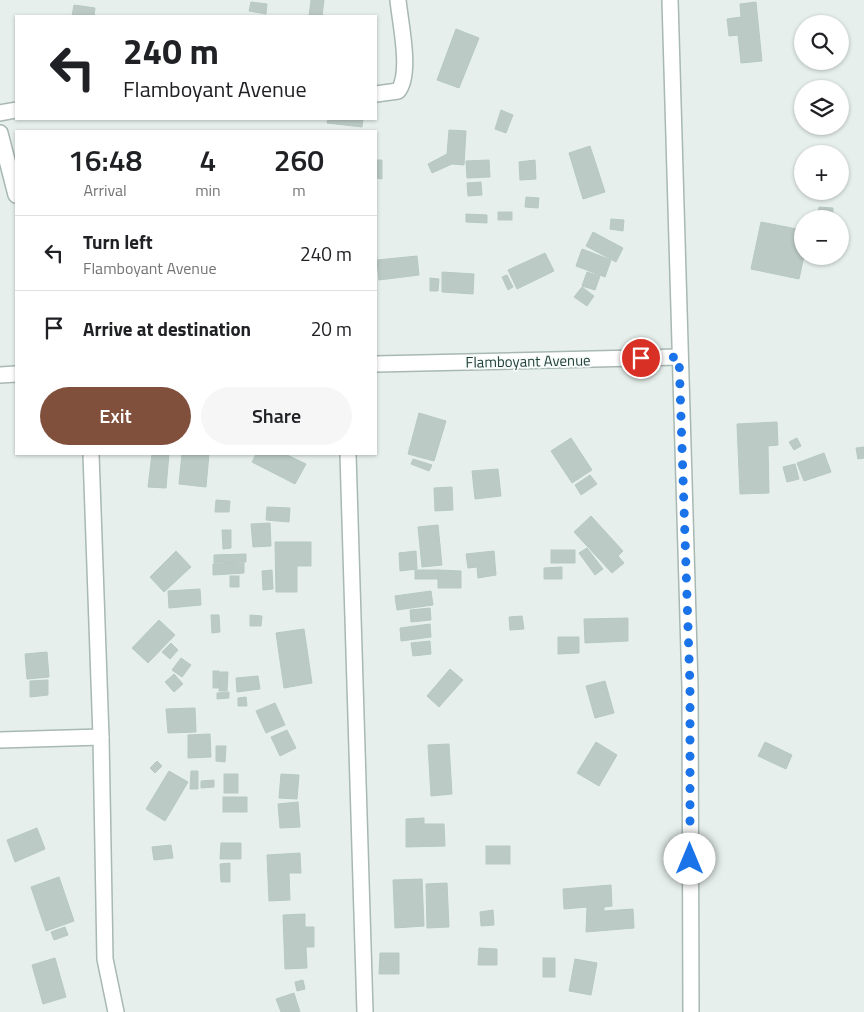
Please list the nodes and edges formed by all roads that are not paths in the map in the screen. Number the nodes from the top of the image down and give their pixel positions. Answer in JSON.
{"nodes":[{"id":1,"x":398,"y":0,"type":"edge"},
{"id":2,"x":670,"y":0,"type":"edge"},
{"id":3,"x":377,"y":94,"type":"edge"},
{"id":4,"x":15,"y":110,"type":"edge"},
{"id":5,"x":0,"y":113,"type":"edge"},
{"id":6,"x":0,"y":132,"type":"edge"},
{"id":7,"x":15,"y":192,"type":"edge"},
{"id":8,"x":679,"y":357,"type":"junction"},
{"id":9,"x":377,"y":364,"type":"edge"},
{"id":10,"x":15,"y":374,"type":"edge"},
{"id":11,"x":0,"y":375,"type":"edge"},
{"id":12,"x":92,"y":455,"type":"edge"},
{"id":13,"x":348,"y":455,"type":"edge"},
{"id":14,"x":101,"y":737,"type":"junction"},
{"id":15,"x":0,"y":740,"type":"edge"},
{"id":16,"x":116,"y":1012,"type":"edge"},
{"id":17,"x":365,"y":1012,"type":"edge"},
{"id":18,"x":691,"y":1012,"type":"edge"}],
"edges":[{"from":1,"to":3,"type":"street"},
{"from":2,"to":8,"type":"street"},
{"from":4,"to":5,"type":"street"},
{"from":6,"to":7,"type":"street"},
{"from":8,"to":9,"type":"street","name":"Flamboyant Avenue"},
{"from":8,"to":18,"type":"street"},
{"from":10,"to":11,"type":"street"},
{"from":12,"to":14,"type":"street"},
{"from":13,"to":17,"type":"street"},
{"from":14,"to":15,"type":"street"},
{"from":14,"to":16,"type":"street"}]}
